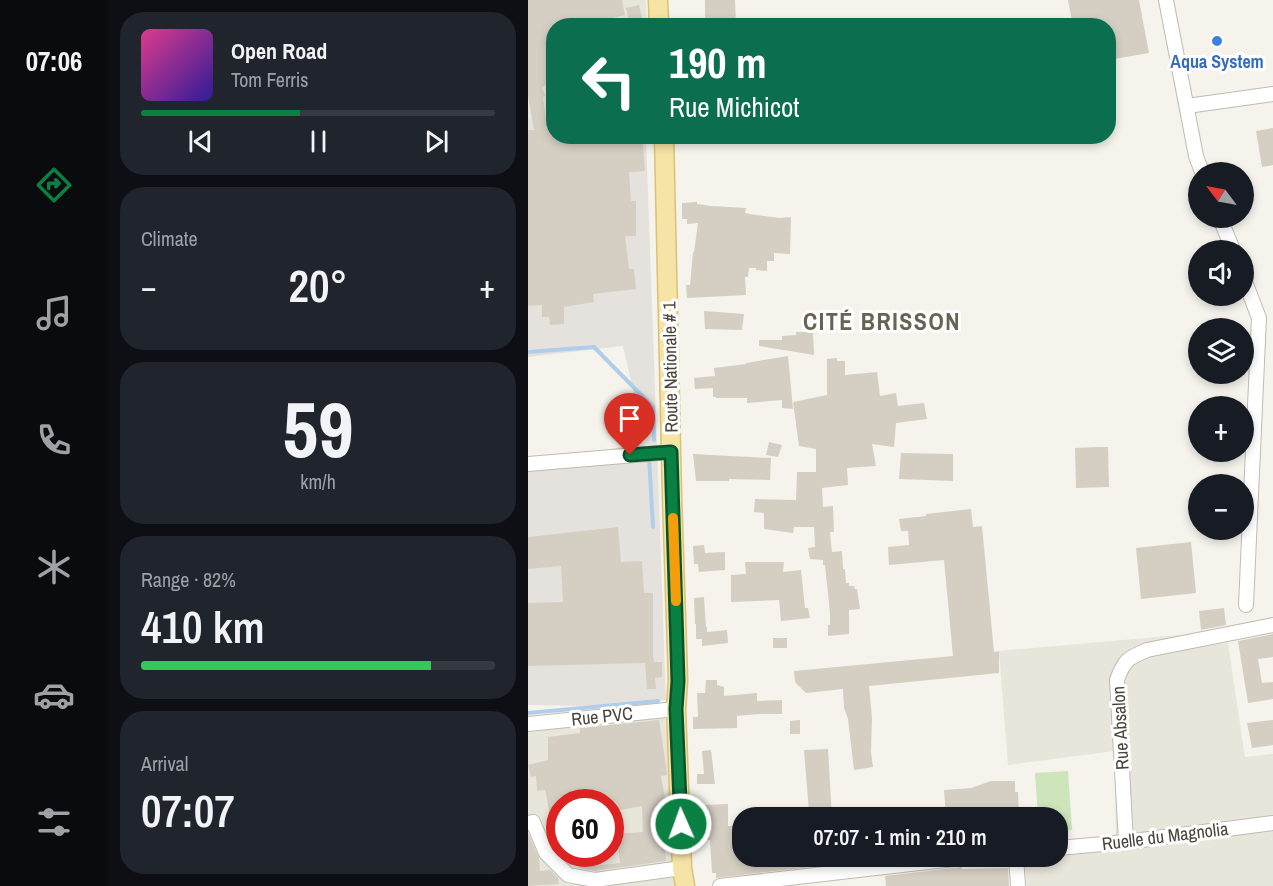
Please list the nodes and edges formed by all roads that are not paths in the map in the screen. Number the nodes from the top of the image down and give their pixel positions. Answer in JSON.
{"nodes":[{"id":1,"x":658,"y":0,"type":"edge"},
{"id":2,"x":1166,"y":0,"type":"edge"},
{"id":3,"x":659,"y":18,"type":"edge"},
{"id":4,"x":1273,"y":94,"type":"edge"},
{"id":5,"x":1187,"y":106,"type":"junction"},
{"id":6,"x":664,"y":144,"type":"edge"},
{"id":7,"x":1198,"y":162,"type":"edge"},
{"id":8,"x":1254,"y":305,"type":"edge"},
{"id":9,"x":671,"y":452,"type":"junction"},
{"id":10,"x":528,"y":464,"type":"edge"},
{"id":11,"x":1246,"y":605,"type":"dead end"},
{"id":12,"x":1273,"y":625,"type":"edge"},
{"id":13,"x":676,"y":709,"type":"junction"},
{"id":14,"x":528,"y":724,"type":"edge"},
{"id":15,"x":528,"y":823,"type":"edge"},
{"id":16,"x":1273,"y":823,"type":"edge"},
{"id":17,"x":1126,"y":842,"type":"junction"},
{"id":18,"x":1068,"y":847,"type":"edge"},
{"id":19,"x":885,"y":867,"type":"edge"},
{"id":20,"x":1017,"y":867,"type":"edge"},
{"id":21,"x":684,"y":877,"type":"edge"},
{"id":22,"x":720,"y":886,"type":"edge"},
{"id":23,"x":1018,"y":886,"type":"edge"}],
"edges":[{"from":1,"to":3,"type":"main road"},
{"from":2,"to":5,"type":"street"},
{"from":4,"to":5,"type":"street"},
{"from":5,"to":7,"type":"street"},
{"from":6,"to":9,"type":"main road","name":"Route Nationale # 1"},
{"from":8,"to":11,"type":"street"},
{"from":9,"to":10,"type":"street"},
{"from":9,"to":13,"type":"main road","name":"Route Nationale # 1"},
{"from":12,"to":17,"type":"street","name":"Rue Absalon"},
{"from":13,"to":14,"type":"street","name":"Rue PVC"},
{"from":13,"to":21,"type":"main road","name":"Route Nationale # 1"},
{"from":15,"to":21,"type":"street"},
{"from":16,"to":17,"type":"street","name":"Ruelle du Magnolia"},
{"from":17,"to":18,"type":"street","name":"Ruelle du Magnolia"},
{"from":19,"to":22,"type":"street"},
{"from":20,"to":23,"type":"street"}]}
